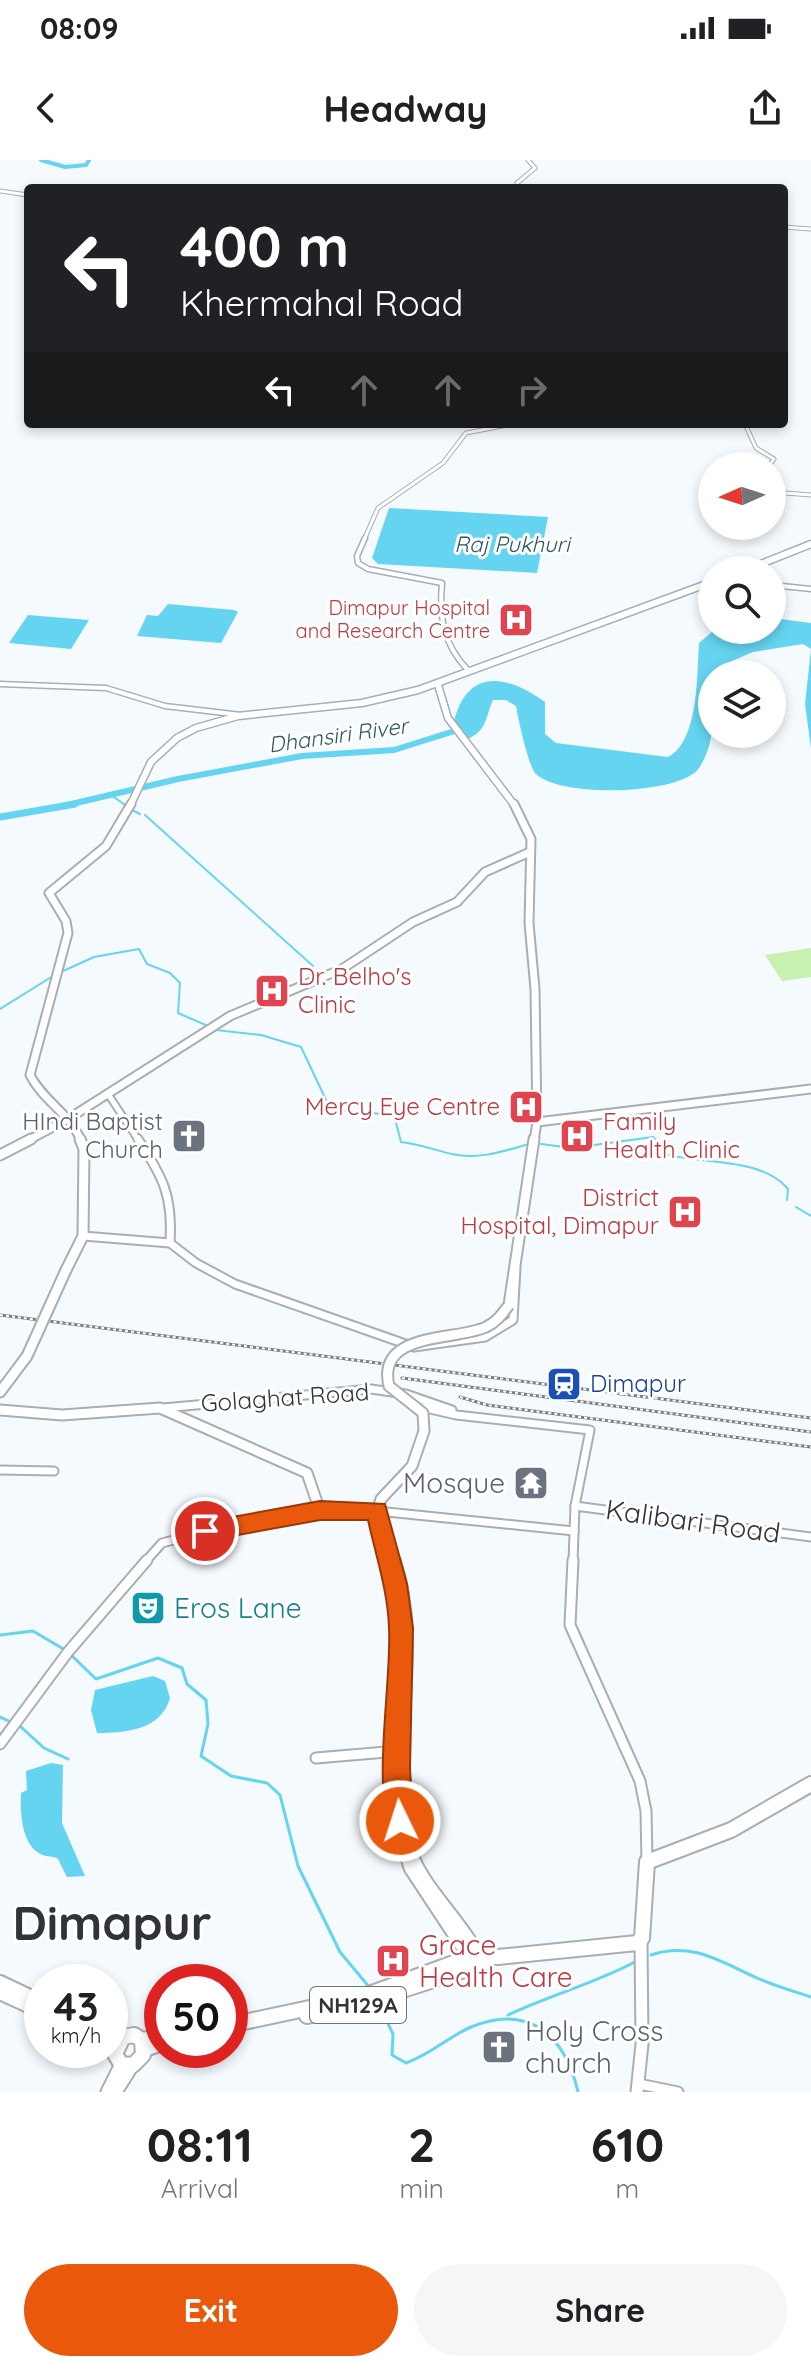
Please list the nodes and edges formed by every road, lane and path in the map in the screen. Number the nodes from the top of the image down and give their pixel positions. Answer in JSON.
{"nodes":[{"id":1,"x":528,"y":160,"type":"edge"},
{"id":2,"x":517,"y":184,"type":"edge"},
{"id":3,"x":0,"y":191,"type":"edge"},
{"id":4,"x":24,"y":194,"type":"edge"},
{"id":5,"x":788,"y":227,"type":"edge"},
{"id":6,"x":811,"y":229,"type":"edge"},
{"id":7,"x":495,"y":428,"type":"edge"},
{"id":8,"x":746,"y":428,"type":"edge"},
{"id":9,"x":763,"y":452,"type":"edge"},
{"id":10,"x":786,"y":493,"type":"edge"},
{"id":11,"x":811,"y":495,"type":"edge"},
{"id":12,"x":811,"y":545,"type":"edge"},
{"id":13,"x":784,"y":556,"type":"edge"},
{"id":14,"x":786,"y":586,"type":"edge"},
{"id":15,"x":698,"y":588,"type":"edge"},
{"id":16,"x":698,"y":588,"type":"edge"},
{"id":17,"x":811,"y":589,"type":"edge"},
{"id":18,"x":467,"y":669,"type":"junction"},
{"id":19,"x":0,"y":684,"type":"edge"},
{"id":20,"x":439,"y":686,"type":"junction"},
{"id":21,"x":242,"y":715,"type":"junction"},
{"id":22,"x":530,"y":852,"type":"junction"},
{"id":23,"x":511,"y":861,"type":"junction"},
{"id":24,"x":530,"y":863,"type":"junction"},
{"id":25,"x":811,"y":1089,"type":"edge"},
{"id":26,"x":108,"y":1094,"type":"junction"},
{"id":27,"x":68,"y":1119,"type":"junction"},
{"id":28,"x":537,"y":1122,"type":"junction"},
{"id":29,"x":0,"y":1155,"type":"edge"},
{"id":30,"x":83,"y":1236,"type":"junction"},
{"id":31,"x":170,"y":1243,"type":"junction"},
{"id":32,"x":515,"y":1263,"type":"junction"},
{"id":33,"x":497,"y":1333,"type":"junction"},
{"id":34,"x":0,"y":1392,"type":"edge"},
{"id":35,"x":416,"y":1406,"type":"junction"},
{"id":36,"x":160,"y":1408,"type":"junction"},
{"id":37,"x":0,"y":1410,"type":"edge"},
{"id":38,"x":567,"y":1426,"type":"junction"},
{"id":39,"x":0,"y":1470,"type":"edge"},
{"id":40,"x":54,"y":1471,"type":"dead end"},
{"id":41,"x":575,"y":1506,"type":"junction"},
{"id":42,"x":320,"y":1511,"type":"junction"},
{"id":43,"x":377,"y":1511,"type":"junction"},
{"id":44,"x":574,"y":1531,"type":"junction"},
{"id":45,"x":811,"y":1537,"type":"edge"},
{"id":46,"x":386,"y":1545,"type":"junction"},
{"id":47,"x":0,"y":1744,"type":"edge"},
{"id":48,"x":398,"y":1751,"type":"junction"},
{"id":49,"x":316,"y":1758,"type":"dead end"},
{"id":50,"x":811,"y":1784,"type":"edge"},
{"id":51,"x":647,"y":1862,"type":"junction"},
{"id":52,"x":641,"y":1941,"type":"junction"},
{"id":53,"x":479,"y":1960,"type":"junction"},
{"id":54,"x":0,"y":1983,"type":"edge"},
{"id":55,"x":0,"y":1992,"type":"edge"},
{"id":56,"x":24,"y":1994,"type":"edge"},
{"id":57,"x":24,"y":2003,"type":"edge"},
{"id":58,"x":248,"y":2025,"type":"edge"},
{"id":59,"x":128,"y":2037,"type":"edge"},
{"id":60,"x":144,"y":2044,"type":"joint"},
{"id":61,"x":128,"y":2064,"type":"edge"},
{"id":62,"x":125,"y":2068,"type":"edge"},
{"id":63,"x":126,"y":2068,"type":"edge"},
{"id":64,"x":637,"y":2088,"type":"edge"},
{"id":65,"x":107,"y":2092,"type":"edge"},
{"id":66,"x":116,"y":2092,"type":"edge"},
{"id":67,"x":678,"y":2092,"type":"edge"}],
"edges":[{"from":1,"to":2,"type":"street"},
{"from":3,"to":4,"type":"street"},
{"from":5,"to":6,"type":"street"},
{"from":7,"to":18,"type":"street"},
{"from":8,"to":9,"type":"street"},
{"from":10,"to":11,"type":"street"},
{"from":12,"to":13,"type":"main road"},
{"from":14,"to":17,"type":"street"},
{"from":15,"to":18,"type":"main road"},
{"from":16,"to":20,"type":"main road"},
{"from":18,"to":20,"type":"main road"},
{"from":19,"to":21,"type":"street"},
{"from":20,"to":21,"type":"main road"},
{"from":20,"to":22,"type":"main road"},
{"from":21,"to":27,"type":"main road"},
{"from":22,"to":23,"type":"main road"},
{"from":22,"to":24,"type":"main road"},
{"from":23,"to":24,"type":"main road"},
{"from":23,"to":26,"type":"main road"},
{"from":24,"to":28,"type":"main road"},
{"from":25,"to":28,"type":"main road"},
{"from":26,"to":27,"type":"main road"},
{"from":26,"to":31,"type":"street"},
{"from":27,"to":29,"type":"main road"},
{"from":27,"to":30,"type":"main road"},
{"from":28,"to":32,"type":"main road"},
{"from":30,"to":31,"type":"street"},
{"from":30,"to":34,"type":"main road","bridge":true},
{"from":31,"to":33,"type":"street"},
{"from":32,"to":33,"type":"street"},
{"from":32,"to":33,"type":"street"},
{"from":32,"to":35,"type":"main road","bridge":true},
{"from":35,"to":38,"type":"street"},
{"from":35,"to":43,"type":"main road","bridge":true},
{"from":36,"to":37,"type":"main road","name":"Golaghat Road"},
{"from":36,"to":38,"type":"street","name":"Golaghat Road"},
{"from":36,"to":42,"type":"main road"},
{"from":38,"to":41,"type":"street"},
{"from":39,"to":40,"type":"street"},
{"from":41,"to":44,"type":"street"},
{"from":41,"to":45,"type":"street","name":"Kalibari Road"},
{"from":42,"to":43,"type":"main road"},
{"from":42,"to":47,"type":"street"},
{"from":43,"to":44,"type":"street"},
{"from":43,"to":46,"type":"main road"},
{"from":44,"to":51,"type":"street"},
{"from":46,"to":48,"type":"main road"},
{"from":46,"to":53,"type":"main road"},
{"from":48,"to":49,"type":"street"},
{"from":48,"to":53,"type":"main road"},
{"from":50,"to":51,"type":"highway"},
{"from":51,"to":52,"type":"highway"},
{"from":52,"to":53,"type":"highway","number":"NH129A"},
{"from":52,"to":64,"type":"main road"},
{"from":53,"to":58,"type":"highway","number":"NH129A"},
{"from":54,"to":56,"type":"highway"},
{"from":55,"to":57,"type":"highway"},
{"from":59,"to":60,"type":"highway"},
{"from":60,"to":61,"type":"highway"},
{"from":62,"to":65,"type":"main road"},
{"from":63,"to":66,"type":"main road"},
{"from":64,"to":67,"type":"street"}]}
